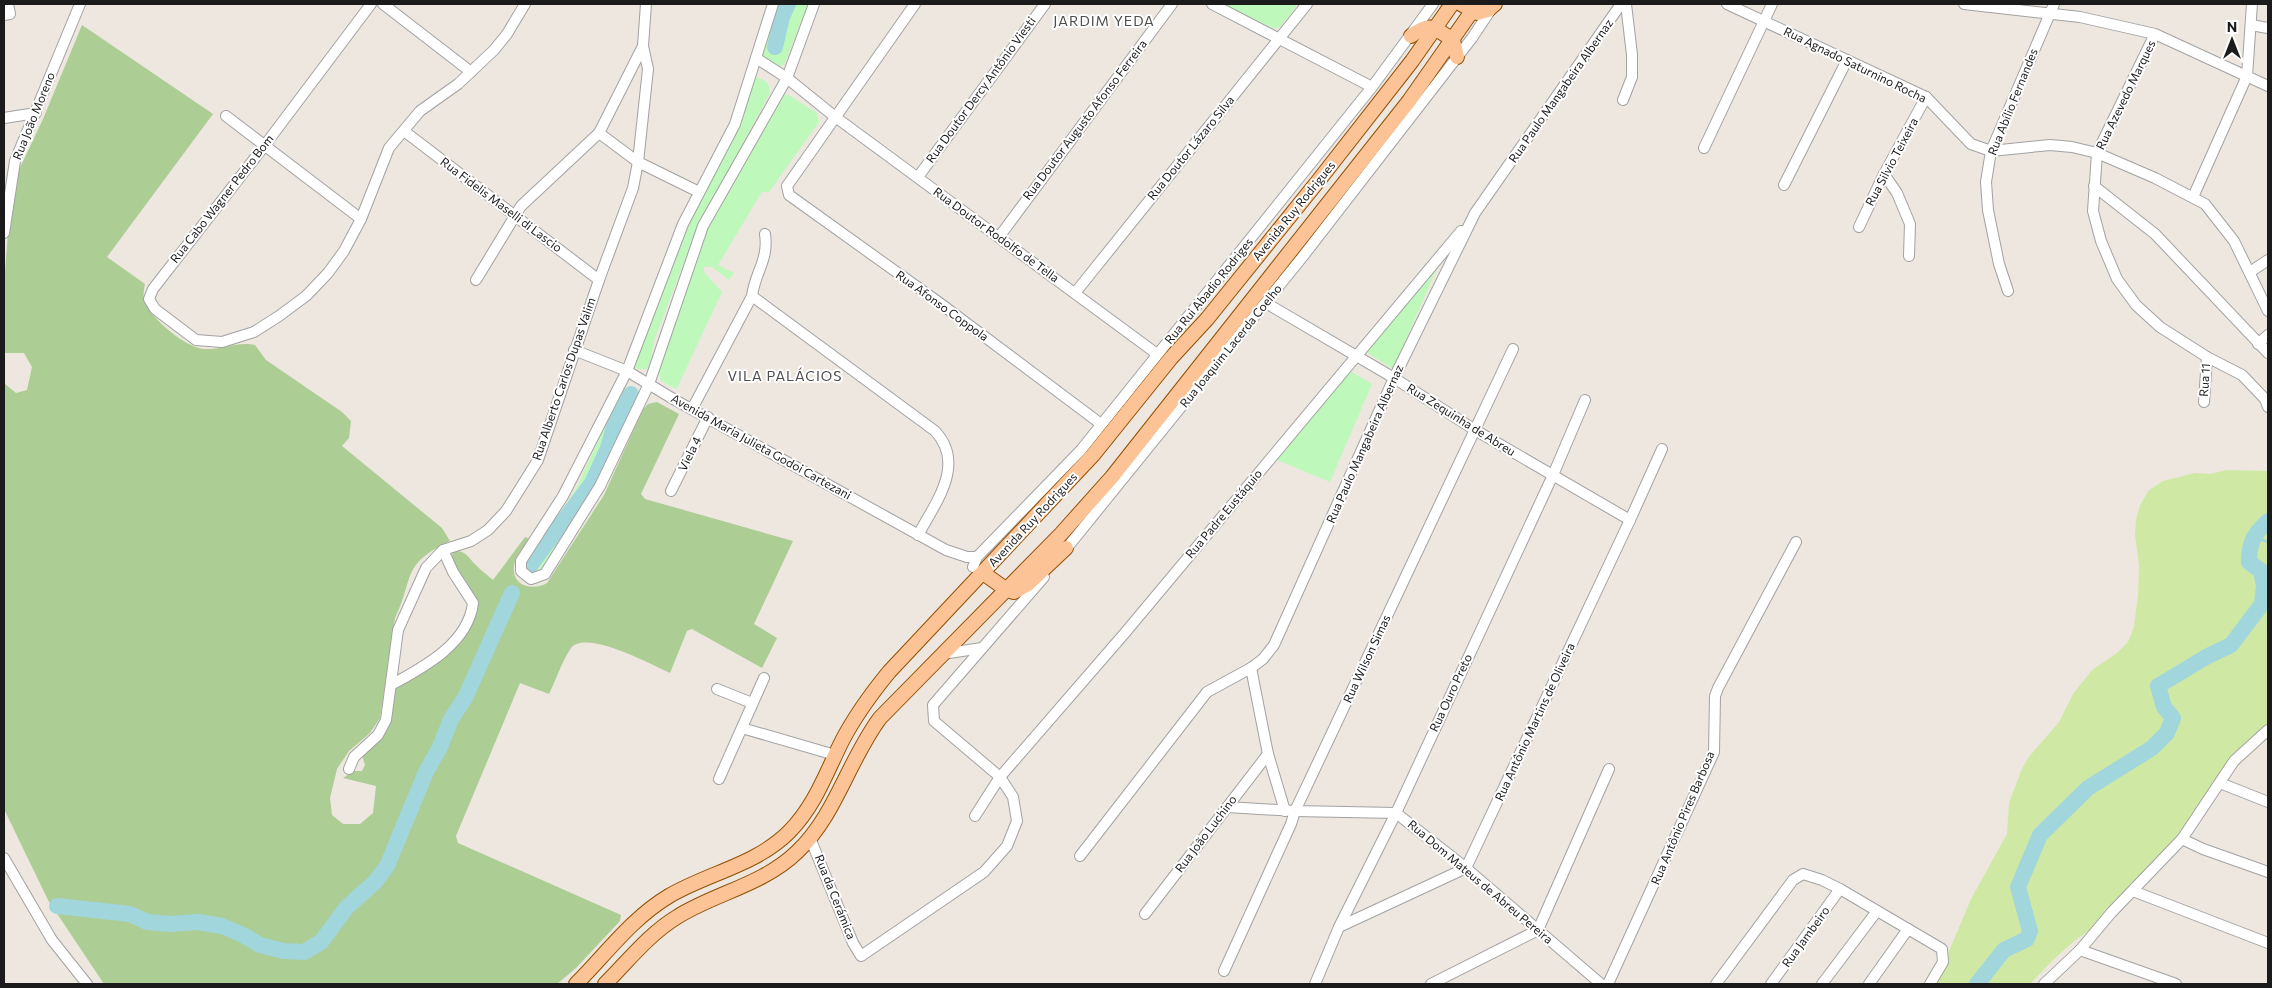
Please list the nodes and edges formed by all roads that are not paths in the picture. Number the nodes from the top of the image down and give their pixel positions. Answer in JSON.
{"nodes":[{"id":1,"x":8,"y":4,"type":"edge"},
{"id":2,"x":80,"y":4,"type":"edge"},
{"id":3,"x":371,"y":4,"type":"edge"},
{"id":4,"x":383,"y":4,"type":"edge"},
{"id":5,"x":525,"y":4,"type":"edge"},
{"id":6,"x":646,"y":4,"type":"edge"},
{"id":7,"x":774,"y":4,"type":"edge"},
{"id":8,"x":814,"y":4,"type":"edge"},
{"id":9,"x":914,"y":4,"type":"edge"},
{"id":10,"x":1045,"y":4,"type":"edge"},
{"id":11,"x":1172,"y":4,"type":"edge"},
{"id":12,"x":1212,"y":4,"type":"edge"},
{"id":13,"x":1307,"y":4,"type":"edge"},
{"id":14,"x":1433,"y":4,"type":"edge"},
{"id":15,"x":1452,"y":4,"type":"edge"},
{"id":16,"x":1495,"y":4,"type":"edge"},
{"id":17,"x":1621,"y":4,"type":"edge"},
{"id":18,"x":1626,"y":4,"type":"edge"},
{"id":19,"x":1726,"y":4,"type":"edge"},
{"id":20,"x":1772,"y":4,"type":"edge"},
{"id":21,"x":1964,"y":4,"type":"edge"},
{"id":22,"x":2252,"y":4,"type":"edge"},
{"id":23,"x":1470,"y":6,"type":"edge"},
{"id":24,"x":2052,"y":8,"type":"edge"},
{"id":25,"x":4,"y":15,"type":"edge"},
{"id":26,"x":1764,"y":21,"type":"junction"},
{"id":27,"x":2251,"y":25,"type":"junction"},
{"id":28,"x":1434,"y":28,"type":"junction"},
{"id":29,"x":2268,"y":28,"type":"edge"},
{"id":30,"x":2156,"y":34,"type":"junction"},
{"id":31,"x":1411,"y":36,"type":"junction"},
{"id":32,"x":1280,"y":39,"type":"junction"},
{"id":33,"x":1453,"y":40,"type":"junction"},
{"id":34,"x":644,"y":43,"type":"junction"},
{"id":35,"x":1457,"y":57,"type":"junction"},
{"id":36,"x":756,"y":58,"type":"junction"},
{"id":37,"x":1847,"y":60,"type":"junction"},
{"id":38,"x":471,"y":72,"type":"junction"},
{"id":39,"x":2247,"y":76,"type":"junction"},
{"id":40,"x":788,"y":78,"type":"junction"},
{"id":41,"x":2268,"y":86,"type":"edge"},
{"id":42,"x":1372,"y":87,"type":"junction"},
{"id":43,"x":1926,"y":97,"type":"junction"},
{"id":44,"x":1623,"y":100,"type":"dead end"},
{"id":45,"x":36,"y":112,"type":"junction"},
{"id":46,"x":226,"y":116,"type":"dead end"},
{"id":47,"x":834,"y":116,"type":"junction"},
{"id":48,"x":4,"y":118,"type":"edge"},
{"id":49,"x":404,"y":131,"type":"junction"},
{"id":50,"x":599,"y":133,"type":"junction"},
{"id":51,"x":265,"y":145,"type":"junction"},
{"id":52,"x":1704,"y":148,"type":"dead end"},
{"id":53,"x":1990,"y":151,"type":"junction"},
{"id":54,"x":2097,"y":153,"type":"junction"},
{"id":55,"x":638,"y":162,"type":"junction"},
{"id":56,"x":1884,"y":174,"type":"junction"},
{"id":57,"x":918,"y":177,"type":"junction"},
{"id":58,"x":1784,"y":185,"type":"dead end"},
{"id":59,"x":2094,"y":186,"type":"junction"},
{"id":60,"x":699,"y":192,"type":"junction"},
{"id":61,"x":2193,"y":196,"type":"junction"},
{"id":62,"x":1475,"y":213,"type":"junction"},
{"id":63,"x":515,"y":215,"type":"junction"},
{"id":64,"x":361,"y":219,"type":"junction"},
{"id":65,"x":1859,"y":227,"type":"dead end"},
{"id":66,"x":4,"y":232,"type":"edge"},
{"id":67,"x":766,"y":234,"type":"dead end"},
{"id":68,"x":999,"y":237,"type":"junction"},
{"id":69,"x":1909,"y":256,"type":"dead end"},
{"id":70,"x":2268,"y":260,"type":"edge"},
{"id":71,"x":2250,"y":272,"type":"junction"},
{"id":72,"x":476,"y":280,"type":"dead end"},
{"id":73,"x":599,"y":280,"type":"junction"},
{"id":74,"x":2008,"y":291,"type":"dead end"},
{"id":75,"x":1075,"y":293,"type":"junction"},
{"id":76,"x":752,"y":296,"type":"junction"},
{"id":77,"x":1266,"y":303,"type":"junction"},
{"id":78,"x":2268,"y":311,"type":"edge"},
{"id":79,"x":2268,"y":336,"type":"edge"},
{"id":80,"x":2258,"y":344,"type":"junction"},
{"id":81,"x":1513,"y":349,"type":"dead end"},
{"id":82,"x":574,"y":350,"type":"junction"},
{"id":83,"x":2268,"y":353,"type":"edge"},
{"id":84,"x":1157,"y":354,"type":"junction"},
{"id":85,"x":1356,"y":355,"type":"junction"},
{"id":86,"x":2207,"y":357,"type":"junction"},
{"id":87,"x":627,"y":371,"type":"junction"},
{"id":88,"x":1394,"y":378,"type":"junction"},
{"id":89,"x":649,"y":384,"type":"junction"},
{"id":90,"x":1585,"y":400,"type":"dead end"},
{"id":91,"x":2204,"y":402,"type":"dead end"},
{"id":92,"x":2268,"y":407,"type":"edge"},
{"id":93,"x":692,"y":409,"type":"junction"},
{"id":94,"x":708,"y":417,"type":"junction"},
{"id":95,"x":1101,"y":424,"type":"junction"},
{"id":96,"x":1475,"y":430,"type":"junction"},
{"id":97,"x":1662,"y":449,"type":"dead end"},
{"id":98,"x":1553,"y":475,"type":"junction"},
{"id":99,"x":671,"y":491,"type":"dead end"},
{"id":100,"x":1630,"y":520,"type":"junction"},
{"id":101,"x":918,"y":534,"type":"junction"},
{"id":102,"x":1796,"y":542,"type":"dead end"},
{"id":103,"x":1066,"y":548,"type":"junction"},
{"id":104,"x":442,"y":550,"type":"junction"},
{"id":105,"x":946,"y":550,"type":"junction"},
{"id":106,"x":977,"y":557,"type":"junction"},
{"id":107,"x":978,"y":570,"type":"junction"},
{"id":108,"x":1006,"y":590,"type":"junction"},
{"id":109,"x":982,"y":648,"type":"junction"},
{"id":110,"x":942,"y":654,"type":"junction"},
{"id":111,"x":1251,"y":668,"type":"junction"},
{"id":112,"x":764,"y":678,"type":"dead end"},
{"id":113,"x":391,"y":684,"type":"junction"},
{"id":114,"x":717,"y":689,"type":"dead end"},
{"id":115,"x":752,"y":703,"type":"junction"},
{"id":116,"x":742,"y":728,"type":"junction"},
{"id":117,"x":2268,"y":730,"type":"edge"},
{"id":118,"x":1268,"y":754,"type":"junction"},
{"id":119,"x":835,"y":755,"type":"junction"},
{"id":120,"x":349,"y":769,"type":"dead end"},
{"id":121,"x":1609,"y":769,"type":"dead end"},
{"id":122,"x":1000,"y":777,"type":"junction"},
{"id":123,"x":719,"y":779,"type":"dead end"},
{"id":124,"x":2220,"y":783,"type":"junction"},
{"id":125,"x":2268,"y":802,"type":"edge"},
{"id":126,"x":1227,"y":807,"type":"junction"},
{"id":127,"x":1290,"y":811,"type":"junction"},
{"id":128,"x":1396,"y":813,"type":"junction"},
{"id":129,"x":974,"y":816,"type":"dead end"},
{"id":130,"x":810,"y":838,"type":"junction"},
{"id":131,"x":2182,"y":839,"type":"junction"},
{"id":132,"x":1080,"y":856,"type":"dead end"},
{"id":133,"x":4,"y":858,"type":"edge"},
{"id":134,"x":1466,"y":868,"type":"junction"},
{"id":135,"x":2268,"y":872,"type":"edge"},
{"id":136,"x":1840,"y":889,"type":"junction"},
{"id":137,"x":2133,"y":891,"type":"junction"},
{"id":138,"x":1877,"y":911,"type":"junction"},
{"id":139,"x":1145,"y":914,"type":"dead end"},
{"id":140,"x":1339,"y":927,"type":"junction"},
{"id":141,"x":1908,"y":928,"type":"junction"},
{"id":142,"x":1538,"y":930,"type":"junction"},
{"id":143,"x":2268,"y":943,"type":"edge"},
{"id":144,"x":2080,"y":950,"type":"junction"},
{"id":145,"x":861,"y":956,"type":"joint"},
{"id":146,"x":1224,"y":971,"type":"dead end"},
{"id":147,"x":2170,"y":983,"type":"edge"},
{"id":148,"x":87,"y":984,"type":"edge"},
{"id":149,"x":576,"y":984,"type":"edge"},
{"id":150,"x":605,"y":984,"type":"edge"},
{"id":151,"x":1315,"y":984,"type":"edge"},
{"id":152,"x":1431,"y":984,"type":"edge"},
{"id":153,"x":1601,"y":984,"type":"edge"},
{"id":154,"x":1608,"y":984,"type":"edge"},
{"id":155,"x":1716,"y":984,"type":"edge"},
{"id":156,"x":1771,"y":984,"type":"edge"},
{"id":157,"x":1822,"y":984,"type":"edge"},
{"id":158,"x":1869,"y":984,"type":"edge"},
{"id":159,"x":1930,"y":984,"type":"edge"},
{"id":160,"x":2044,"y":984,"type":"edge"}],
"edges":[{"from":1,"to":25,"type":"street"},
{"from":2,"to":45,"type":"street","name":"Rua João Moreno"},
{"from":3,"to":51,"type":"street","name":"Rua Cabo Wagner Pedro Bom"},
{"from":4,"to":38,"type":"street"},
{"from":5,"to":38,"type":"street"},
{"from":6,"to":34,"type":"street"},
{"from":7,"to":36,"type":"street"},
{"from":8,"to":40,"type":"street"},
{"from":9,"to":47,"type":"street"},
{"from":10,"to":57,"type":"street","name":"Rua Doutor Dercy Antônio Viesti"},
{"from":11,"to":68,"type":"street","name":"Rua Doutor Augusto Afonso Ferreira"},
{"from":12,"to":32,"type":"street"},
{"from":13,"to":32,"type":"street","name":"Rua Doutor Lázaro Silva"},
{"from":14,"to":31,"type":"street","name":"Rua Rui Abadio Rodriges"},
{"from":15,"to":28,"type":"main road","name":"Avenida Ruy Rodrigues"},
{"from":16,"to":23,"type":"main road"},
{"from":16,"to":35,"type":"street","name":"Rua Joaquim Lacerda Coelho"},
{"from":17,"to":62,"type":"street","name":"Rua Paulo Mangabeira Albernaz"},
{"from":18,"to":44,"type":"street"},
{"from":19,"to":26,"type":"street","name":"Rua Agnado Saturnino Rocha"},
{"from":20,"to":26,"type":"street"},
{"from":21,"to":24,"type":"street"},
{"from":22,"to":27,"type":"street"},
{"from":23,"to":33,"type":"main road","name":"Avenida Ruy Rodrigues"},
{"from":24,"to":30,"type":"street"},
{"from":24,"to":53,"type":"street","name":"Rua Abílio Fernandes"},
{"from":26,"to":37,"type":"street","name":"Rua Agnado Saturnino Rocha"},
{"from":26,"to":52,"type":"street"},
{"from":27,"to":29,"type":"street"},
{"from":27,"to":39,"type":"street"},
{"from":28,"to":31,"type":"main road"},
{"from":28,"to":33,"type":"main road"},
{"from":28,"to":107,"type":"main road","name":"Avenida Ruy Rodrigues"},
{"from":30,"to":39,"type":"street"},
{"from":30,"to":54,"type":"street","name":"Rua Azevedo Marques"},
{"from":31,"to":42,"type":"street","name":"Rua Rui Abadio Rodriges"},
{"from":32,"to":42,"type":"street"},
{"from":32,"to":75,"type":"street","name":"Rua Doutor Lázaro Silva"},
{"from":33,"to":35,"type":"main road"},
{"from":33,"to":108,"type":"main road","name":"Avenida Ruy Rodrigues"},
{"from":34,"to":50,"type":"street"},
{"from":34,"to":55,"type":"street","name":"Rua Alberto Carlos Dupas Valim"},
{"from":35,"to":77,"type":"street","name":"Rua Joaquim Lacerda Coelho"},
{"from":36,"to":40,"type":"street","name":"Rua Doutor Rodolfo de Tella"},
{"from":36,"to":60,"type":"street"},
{"from":37,"to":43,"type":"street","name":"Rua Agnado Saturnino Rocha"},
{"from":37,"to":58,"type":"street"},
{"from":38,"to":49,"type":"street"},
{"from":39,"to":41,"type":"street"},
{"from":39,"to":61,"type":"street"},
{"from":40,"to":47,"type":"street","name":"Rua Doutor Rodolfo de Tella"},
{"from":40,"to":89,"type":"street"},
{"from":42,"to":84,"type":"street","name":"Rua Rui Abadio Rodriges"},
{"from":43,"to":53,"type":"street","name":"Rua Agnado Saturnino Rocha"},
{"from":43,"to":56,"type":"street","name":"Rua Silvio Teixeira"},
{"from":45,"to":48,"type":"street"},
{"from":45,"to":66,"type":"street","name":"Rua João Moreno"},
{"from":46,"to":51,"type":"street"},
{"from":47,"to":57,"type":"street","name":"Rua Doutor Rodolfo de Tella"},
{"from":47,"to":95,"type":"street","name":"Rua Afonso Coppola"},
{"from":49,"to":63,"type":"street","name":"Rua Fidelis Maselli di Lascio"},
{"from":49,"to":64,"type":"street"},
{"from":50,"to":55,"type":"street"},
{"from":50,"to":63,"type":"street"},
{"from":51,"to":64,"type":"street"},
{"from":51,"to":64,"type":"street","name":"Rua Cabo Wagner Pedro Bom"},
{"from":53,"to":54,"type":"street"},
{"from":53,"to":74,"type":"street","name":"Rua Abílio Fernandes"},
{"from":54,"to":59,"type":"street","name":"Rua Azevedo Marques"},
{"from":54,"to":61,"type":"street"},
{"from":55,"to":60,"type":"street"},
{"from":55,"to":73,"type":"street","name":"Rua Alberto Carlos Dupas Valim"},
{"from":56,"to":65,"type":"street","name":"Rua Silvio Teixeira"},
{"from":56,"to":69,"type":"street"},
{"from":57,"to":68,"type":"street","name":"Rua Doutor Rodolfo de Tella"},
{"from":59,"to":80,"type":"street"},
{"from":59,"to":86,"type":"street","name":"Rua Azevedo Marques"},
{"from":60,"to":87,"type":"street"},
{"from":61,"to":71,"type":"street"},
{"from":62,"to":85,"type":"street","name":"Rua Padre Eustáquio"},
{"from":62,"to":88,"type":"street","name":"Rua Paulo Mangabeira Albernaz"},
{"from":63,"to":72,"type":"street"},
{"from":63,"to":73,"type":"street","name":"Rua Fidelis Maselli di Lascio"},
{"from":67,"to":76,"type":"street"},
{"from":68,"to":75,"type":"street","name":"Rua Doutor Rodolfo de Tella"},
{"from":70,"to":71,"type":"street"},
{"from":71,"to":78,"type":"street"},
{"from":73,"to":82,"type":"street","name":"Rua Alberto Carlos Dupas Valim"},
{"from":75,"to":84,"type":"street","name":"Rua Doutor Rodolfo de Tella"},
{"from":76,"to":93,"type":"street"},
{"from":76,"to":101,"type":"street"},
{"from":77,"to":85,"type":"street","name":"Rua Zequinha de Abreu"},
{"from":77,"to":103,"type":"street","name":"Rua Joaquim Lacerda Coelho"},
{"from":79,"to":80,"type":"street"},
{"from":80,"to":83,"type":"street"},
{"from":81,"to":96,"type":"street","name":"Rua Wilson Simas"},
{"from":82,"to":87,"type":"street","name":"Avenida Maria Julieta Godoi Cartezani"},
{"from":82,"to":104,"type":"street","name":"Rua Alberto Carlos Dupas Valim"},
{"from":84,"to":95,"type":"street","name":"Rua Rui Abadio Rodriges"},
{"from":85,"to":88,"type":"street","name":"Rua Zequinha de Abreu"},
{"from":85,"to":122,"type":"street","name":"Rua Padre Eustáquio"},
{"from":86,"to":91,"type":"street","name":"Rua 11"},
{"from":86,"to":92,"type":"street","name":"Rua Azevedo Marques"},
{"from":87,"to":89,"type":"street","name":"Avenida Maria Julieta Godoi Cartezani"},
{"from":87,"to":89,"type":"street"},
{"from":88,"to":96,"type":"street","name":"Rua Zequinha de Abreu"},
{"from":88,"to":111,"type":"street","name":"Rua Paulo Mangabeira Albernaz"},
{"from":89,"to":93,"type":"street","name":"Avenida Maria Julieta Godoi Cartezani"},
{"from":90,"to":98,"type":"street","name":"Rua Ouro Preto"},
{"from":93,"to":94,"type":"street","name":"Avenida Maria Julieta Godoi Cartezani"},
{"from":94,"to":99,"type":"street","name":"Viela 4"},
{"from":94,"to":101,"type":"street","name":"Avenida Maria Julieta Godoi Cartezani"},
{"from":95,"to":106,"type":"street","name":"Rua Rui Abadio Rodriges"},
{"from":96,"to":98,"type":"street","name":"Rua Zequinha de Abreu"},
{"from":96,"to":127,"type":"street","name":"Rua Wilson Simas"},
{"from":97,"to":100,"type":"street","name":"Rua Antônio Martins de Oliveira"},
{"from":98,"to":100,"type":"street","name":"Rua Zequinha de Abreu"},
{"from":98,"to":128,"type":"street","name":"Rua Ouro Preto"},
{"from":100,"to":134,"type":"street","name":"Rua Antônio Martins de Oliveira"},
{"from":101,"to":105,"type":"street","name":"Avenida Maria Julieta Godoi Cartezani"},
{"from":102,"to":154,"type":"street","name":"Rua Antônio Pires Barbosa"},
{"from":103,"to":108,"type":"main road"},
{"from":103,"to":109,"type":"street","name":"Rua Joaquim Lacerda Coelho"},
{"from":104,"to":113,"type":"street"},
{"from":104,"to":113,"type":"street"},
{"from":105,"to":106,"type":"street","name":"Avenida Maria Julieta Godoi Cartezani"},
{"from":105,"to":107,"type":"street","name":"Avenida Maria Julieta Godoi Cartezani"},
{"from":106,"to":107,"type":"street","name":"Rua Rui Abadio Rodriges"},
{"from":107,"to":108,"type":"main road"},
{"from":107,"to":119,"type":"main road","name":"Avenida Ruy Rodrigues"},
{"from":108,"to":110,"type":"main road","name":"Avenida Ruy Rodrigues"},
{"from":109,"to":110,"type":"street"},
{"from":109,"to":122,"type":"street","name":"Rua Joaquim Lacerda Coelho"},
{"from":110,"to":130,"type":"main road","name":"Avenida Ruy Rodrigues"},
{"from":111,"to":118,"type":"street"},
{"from":111,"to":132,"type":"street","name":"Rua Paulo Mangabeira Albernaz"},
{"from":112,"to":115,"type":"street"},
{"from":113,"to":120,"type":"street"},
{"from":114,"to":115,"type":"street"},
{"from":115,"to":116,"type":"street"},
{"from":116,"to":119,"type":"street"},
{"from":116,"to":123,"type":"street"},
{"from":117,"to":124,"type":"street"},
{"from":118,"to":126,"type":"street","name":"Rua João Luchino"},
{"from":118,"to":127,"type":"street"},
{"from":119,"to":149,"type":"main road","name":"Avenida Ruy Rodrigues"},
{"from":121,"to":142,"type":"street"},
{"from":122,"to":129,"type":"street","name":"Rua Padre Eustáquio"},
{"from":122,"to":145,"type":"street","name":"Rua Joaquim Lacerda Coelho"},
{"from":124,"to":125,"type":"street"},
{"from":124,"to":131,"type":"street"},
{"from":126,"to":127,"type":"street","name":"Rua Dom Mateus de Abreu Pereira"},
{"from":126,"to":139,"type":"street","name":"Rua João Luchino"},
{"from":127,"to":128,"type":"street","name":"Rua Dom Mateus de Abreu Pereira"},
{"from":127,"to":146,"type":"street","name":"Rua Wilson Simas"},
{"from":128,"to":134,"type":"street","name":"Rua Dom Mateus de Abreu Pereira"},
{"from":128,"to":140,"type":"street","name":"Rua Ouro Preto"},
{"from":130,"to":145,"type":"street","name":"Rua da Cerámica"},
{"from":130,"to":150,"type":"main road","name":"Avenida Ruy Rodrigues"},
{"from":131,"to":135,"type":"street"},
{"from":131,"to":137,"type":"street"},
{"from":133,"to":148,"type":"street"},
{"from":134,"to":140,"type":"street"},
{"from":134,"to":142,"type":"street","name":"Rua Dom Mateus de Abreu Pereira"},
{"from":136,"to":138,"type":"street"},
{"from":136,"to":155,"type":"street"},
{"from":136,"to":156,"type":"street","name":"Rua Jambeiro"},
{"from":137,"to":143,"type":"street"},
{"from":137,"to":144,"type":"street"},
{"from":138,"to":141,"type":"street"},
{"from":138,"to":157,"type":"street"},
{"from":140,"to":151,"type":"street","name":"Rua Ouro Preto"},
{"from":141,"to":158,"type":"street"},
{"from":141,"to":159,"type":"street"},
{"from":142,"to":152,"type":"street"},
{"from":142,"to":153,"type":"street","name":"Rua Dom Mateus de Abreu Pereira"},
{"from":144,"to":147,"type":"street"},
{"from":144,"to":160,"type":"street"}]}
